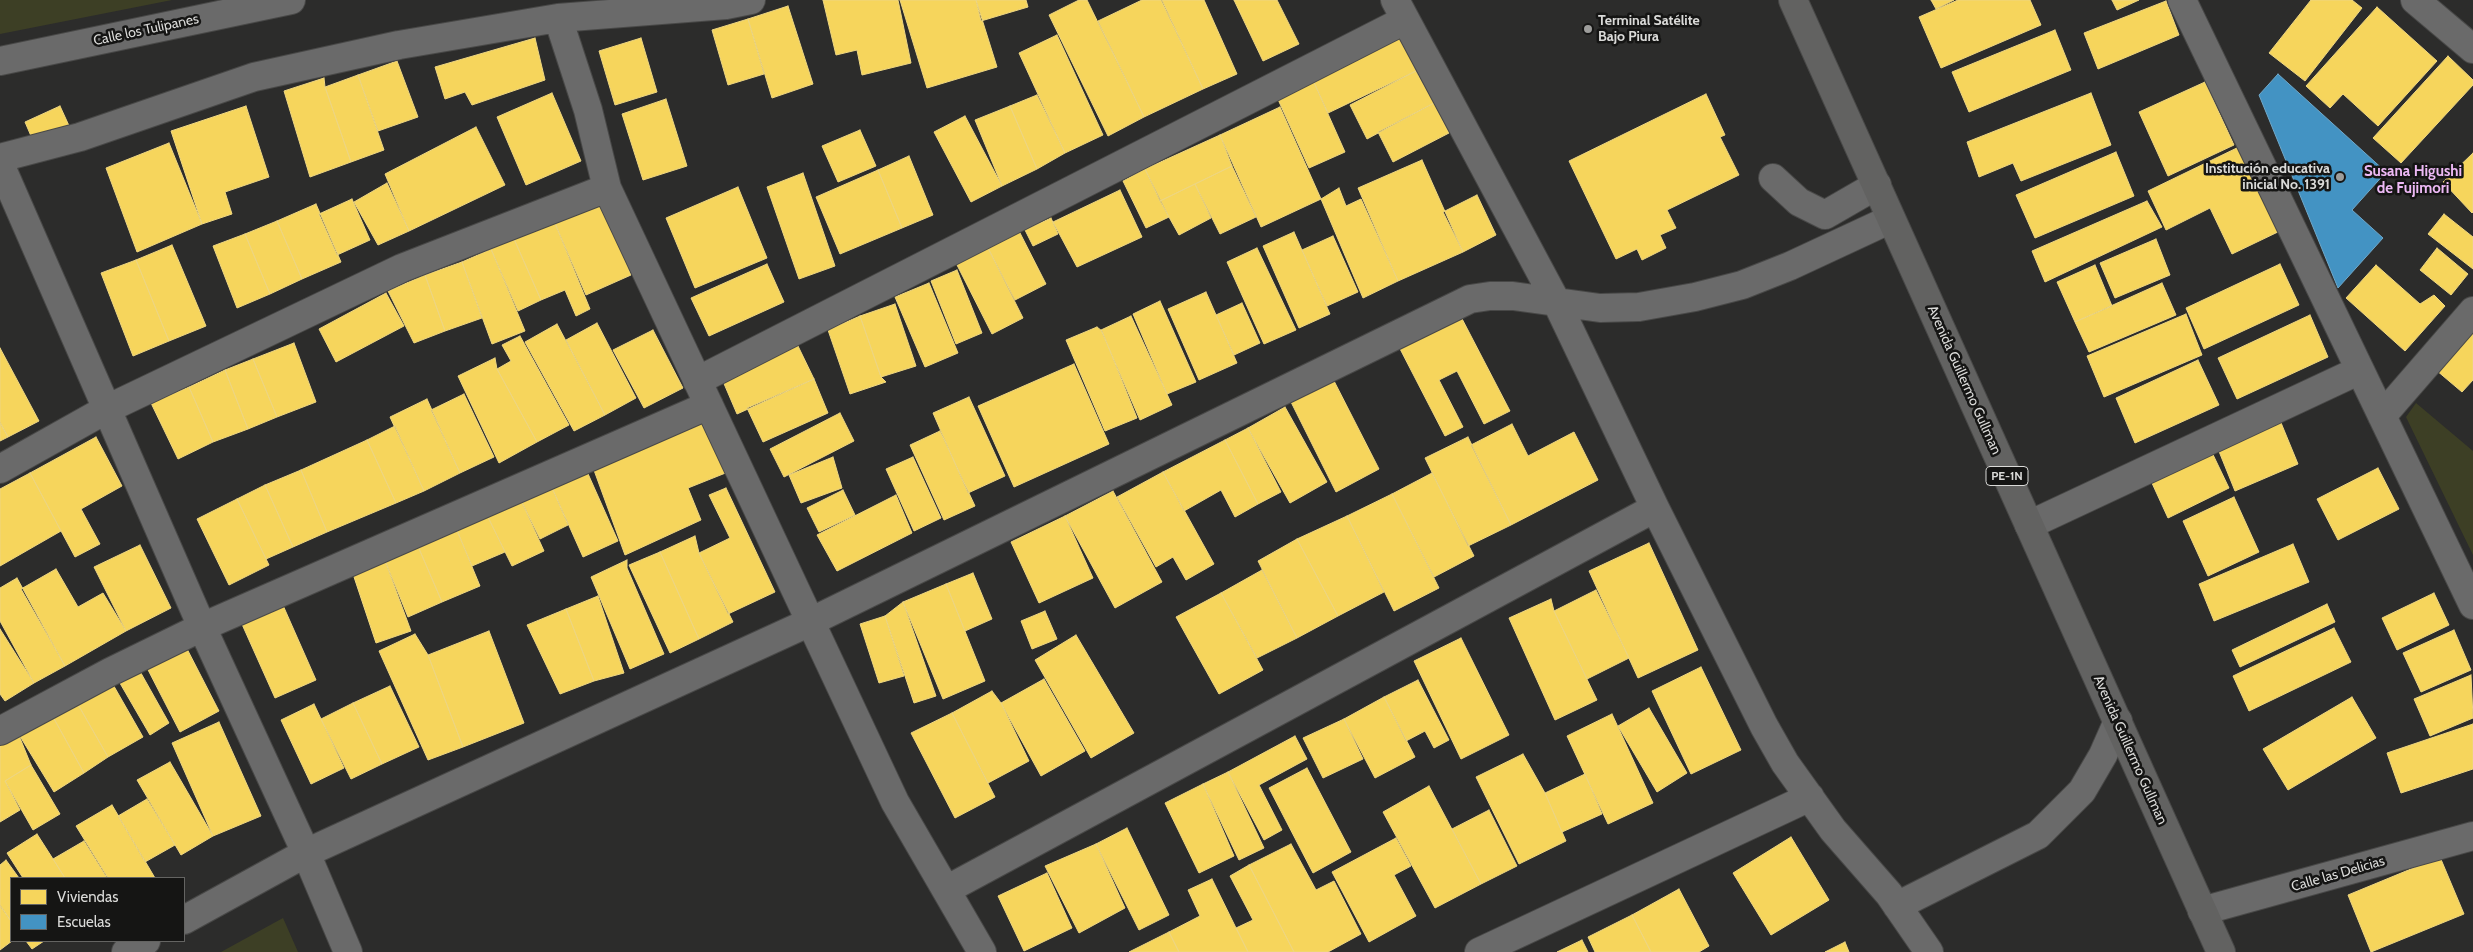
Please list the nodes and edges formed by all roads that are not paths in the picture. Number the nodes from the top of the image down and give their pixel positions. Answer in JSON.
{"nodes":[{"id":1,"x":292,"y":0,"type":"edge"},
{"id":2,"x":751,"y":0,"type":"edge"},
{"id":3,"x":1794,"y":0,"type":"edge"},
{"id":4,"x":2182,"y":0,"type":"edge"},
{"id":5,"x":2415,"y":0,"type":"edge"},
{"id":6,"x":1400,"y":10,"type":"edge"},
{"id":7,"x":558,"y":18,"type":"junction"},
{"id":8,"x":2473,"y":50,"type":"edge"},
{"id":9,"x":0,"y":61,"type":"edge"},
{"id":10,"x":0,"y":158,"type":"edge"},
{"id":11,"x":0,"y":164,"type":"edge"},
{"id":12,"x":1773,"y":178,"type":"dead end"},
{"id":13,"x":1877,"y":185,"type":"junction"},
{"id":14,"x":607,"y":188,"type":"junction"},
{"id":15,"x":1891,"y":219,"type":"junction"},
{"id":16,"x":1557,"y":303,"type":"junction"},
{"id":17,"x":2473,"y":311,"type":"edge"},
{"id":18,"x":2360,"y":370,"type":"junction"},
{"id":19,"x":703,"y":393,"type":"junction"},
{"id":20,"x":106,"y":409,"type":"junction"},
{"id":21,"x":2382,"y":416,"type":"junction"},
{"id":22,"x":0,"y":469,"type":"edge"},
{"id":23,"x":1655,"y":508,"type":"junction"},
{"id":24,"x":2029,"y":525,"type":"junction"},
{"id":25,"x":2473,"y":605,"type":"edge"},
{"id":26,"x":810,"y":622,"type":"junction"},
{"id":27,"x":202,"y":627,"type":"junction"},
{"id":28,"x":2118,"y":721,"type":"junction"},
{"id":29,"x":0,"y":731,"type":"edge"},
{"id":30,"x":1810,"y":797,"type":"junction"},
{"id":31,"x":2473,"y":836,"type":"edge"},
{"id":32,"x":306,"y":853,"type":"junction"},
{"id":33,"x":946,"y":890,"type":"junction"},
{"id":34,"x":1897,"y":906,"type":"junction"},
{"id":35,"x":2202,"y":911,"type":"junction"},
{"id":36,"x":185,"y":919,"type":"edge"},
{"id":37,"x":144,"y":942,"type":"edge"},
{"id":38,"x":126,"y":952,"type":"edge"},
{"id":39,"x":348,"y":952,"type":"edge"},
{"id":40,"x":982,"y":952,"type":"edge"},
{"id":41,"x":1479,"y":952,"type":"edge"},
{"id":42,"x":1929,"y":952,"type":"edge"},
{"id":43,"x":2221,"y":952,"type":"edge"}],
"edges":[{"from":1,"to":9,"type":"street","name":"Calle los Tulipanes"},
{"from":2,"to":7,"type":"street"},
{"from":3,"to":13,"type":"main road","name":"Avenida Guillermo Gullman","number":"PE-1N"},
{"from":4,"to":18,"type":"street"},
{"from":5,"to":8,"type":"street"},
{"from":6,"to":16,"type":"street"},
{"from":6,"to":19,"type":"street"},
{"from":7,"to":10,"type":"street"},
{"from":7,"to":14,"type":"street"},
{"from":11,"to":20,"type":"street"},
{"from":12,"to":13,"type":"street"},
{"from":13,"to":15,"type":"main road","name":"Avenida Guillermo Gullman","number":"PE-1N"},
{"from":14,"to":19,"type":"street"},
{"from":14,"to":20,"type":"street"},
{"from":15,"to":16,"type":"street"},
{"from":15,"to":24,"type":"main road","name":"Avenida Guillermo Gullman","number":"PE-1N"},
{"from":16,"to":23,"type":"street"},
{"from":16,"to":26,"type":"street"},
{"from":17,"to":21,"type":"street"},
{"from":18,"to":21,"type":"street"},
{"from":18,"to":24,"type":"street"},
{"from":19,"to":26,"type":"street"},
{"from":19,"to":27,"type":"street"},
{"from":20,"to":22,"type":"street"},
{"from":20,"to":27,"type":"street"},
{"from":21,"to":25,"type":"street"},
{"from":23,"to":30,"type":"street"},
{"from":23,"to":33,"type":"street"},
{"from":24,"to":28,"type":"main road","name":"Avenida Guillermo Gullman","number":"PE-1N"},
{"from":26,"to":32,"type":"street"},
{"from":26,"to":33,"type":"street"},
{"from":27,"to":29,"type":"street"},
{"from":27,"to":32,"type":"street"},
{"from":28,"to":34,"type":"street"},
{"from":28,"to":35,"type":"main road","name":"Avenida Guillermo Gullman","number":"PE-1N"},
{"from":30,"to":34,"type":"street"},
{"from":30,"to":41,"type":"street"},
{"from":31,"to":35,"type":"street","name":"Calle las Delicias"},
{"from":32,"to":36,"type":"street"},
{"from":32,"to":39,"type":"street"},
{"from":33,"to":40,"type":"street"},
{"from":34,"to":42,"type":"street"},
{"from":35,"to":43,"type":"main road","name":"Avenida Guillermo Gullman","number":"PE-1N"},
{"from":37,"to":38,"type":"street"}]}
